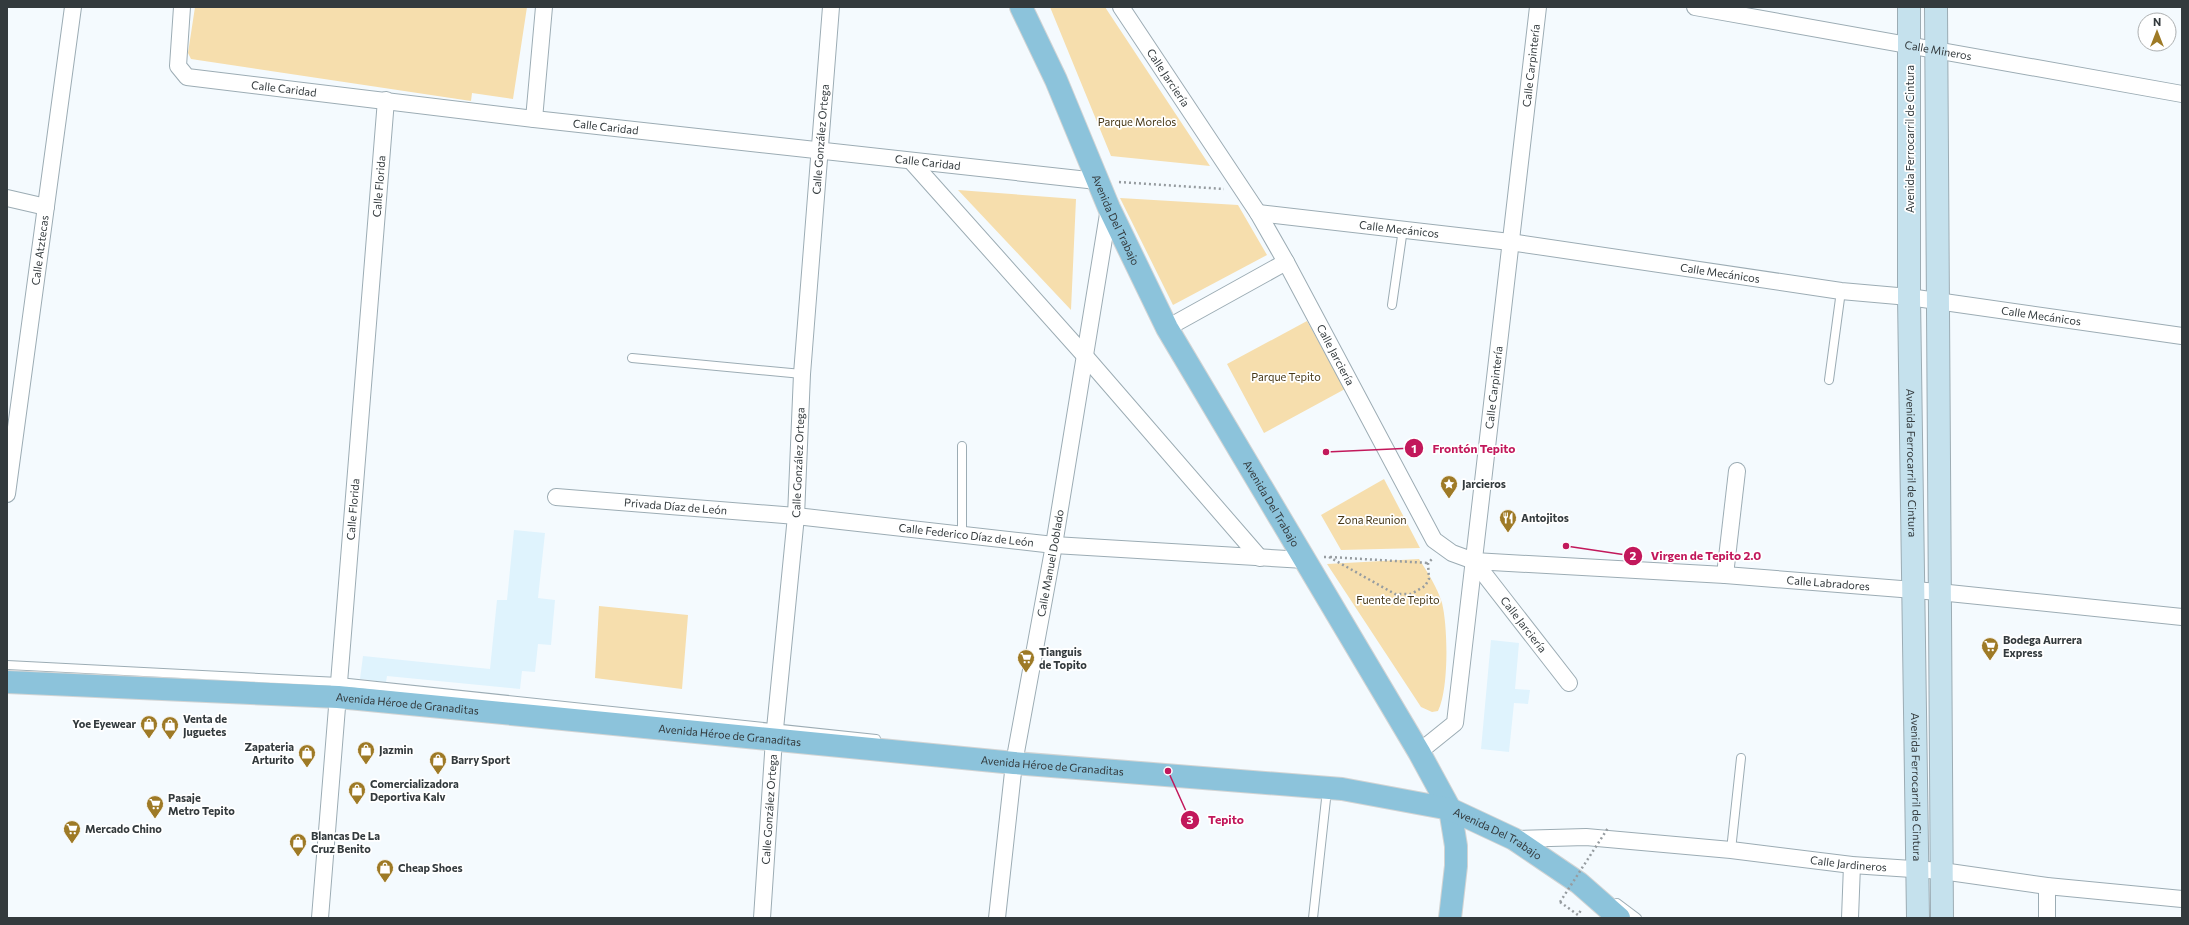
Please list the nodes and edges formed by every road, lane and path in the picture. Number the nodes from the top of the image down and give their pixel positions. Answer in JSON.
{"nodes":[{"id":1,"x":73,"y":7,"type":"edge"},
{"id":2,"x":182,"y":7,"type":"edge"},
{"id":3,"x":544,"y":7,"type":"edge"},
{"id":4,"x":831,"y":7,"type":"edge"},
{"id":5,"x":1021,"y":7,"type":"edge"},
{"id":6,"x":1121,"y":7,"type":"edge"},
{"id":7,"x":1538,"y":7,"type":"edge"},
{"id":8,"x":1695,"y":7,"type":"edge"},
{"id":9,"x":1909,"y":7,"type":"edge"},
{"id":10,"x":1936,"y":7,"type":"edge"},
{"id":11,"x":1132,"y":15,"type":"edge"},
{"id":12,"x":1910,"y":44,"type":"junction"},
{"id":13,"x":1936,"y":50,"type":"junction"},
{"id":14,"x":2182,"y":94,"type":"edge"},
{"id":15,"x":386,"y":100,"type":"junction"},
{"id":16,"x":534,"y":119,"type":"junction"},
{"id":17,"x":1910,"y":134,"type":"junction"},
{"id":18,"x":1937,"y":134,"type":"junction"},
{"id":19,"x":820,"y":151,"type":"junction"},
{"id":20,"x":911,"y":161,"type":"junction"},
{"id":21,"x":1097,"y":180,"type":"junction"},
{"id":22,"x":1242,"y":190,"type":"junction"},
{"id":23,"x":7,"y":198,"type":"edge"},
{"id":24,"x":46,"y":206,"type":"junction"},
{"id":25,"x":1109,"y":208,"type":"junction"},
{"id":26,"x":1258,"y":213,"type":"junction"},
{"id":27,"x":1403,"y":229,"type":"junction"},
{"id":28,"x":1510,"y":242,"type":"junction"},
{"id":29,"x":1286,"y":262,"type":"junction"},
{"id":30,"x":1840,"y":291,"type":"junction"},
{"id":31,"x":1909,"y":297,"type":"junction"},
{"id":32,"x":1937,"y":300,"type":"junction"},
{"id":33,"x":1392,"y":305,"type":"dead end"},
{"id":34,"x":1167,"y":328,"type":"junction"},
{"id":35,"x":2182,"y":336,"type":"edge"},
{"id":36,"x":1085,"y":356,"type":"junction"},
{"id":37,"x":632,"y":358,"type":"dead end"},
{"id":38,"x":802,"y":374,"type":"junction"},
{"id":39,"x":1829,"y":380,"type":"dead end"},
{"id":40,"x":962,"y":446,"type":"dead end"},
{"id":41,"x":1737,"y":471,"type":"dead end"},
{"id":42,"x":7,"y":494,"type":"edge"},
{"id":43,"x":556,"y":497,"type":"dead end"},
{"id":44,"x":796,"y":516,"type":"junction"},
{"id":45,"x":962,"y":535,"type":"junction"},
{"id":46,"x":1054,"y":545,"type":"junction"},
{"id":47,"x":1443,"y":548,"type":"junction"},
{"id":48,"x":1303,"y":557,"type":"junction"},
{"id":49,"x":1260,"y":558,"type":"junction"},
{"id":50,"x":1329,"y":558,"type":"junction"},
{"id":51,"x":1474,"y":561,"type":"junction"},
{"id":52,"x":1428,"y":563,"type":"junction"},
{"id":53,"x":1725,"y":575,"type":"junction"},
{"id":54,"x":1915,"y":591,"type":"junction"},
{"id":55,"x":1939,"y":592,"type":"junction"},
{"id":56,"x":2182,"y":617,"type":"edge"},
{"id":57,"x":7,"y":665,"type":"edge"},
{"id":58,"x":7,"y":682,"type":"edge"},
{"id":59,"x":1569,"y":683,"type":"dead end"},
{"id":60,"x":339,"y":689,"type":"junction"},
{"id":61,"x":775,"y":734,"type":"junction"},
{"id":62,"x":884,"y":739,"type":"dead end"},
{"id":63,"x":1419,"y":752,"type":"junction"},
{"id":64,"x":1015,"y":756,"type":"junction"},
{"id":65,"x":1741,"y":758,"type":"dead end"},
{"id":66,"x":1276,"y":775,"type":"dead end"},
{"id":67,"x":1327,"y":788,"type":"junction"},
{"id":68,"x":1448,"y":806,"type":"junction"},
{"id":69,"x":1608,"y":828,"type":"dead end"},
{"id":70,"x":1520,"y":839,"type":"junction"},
{"id":71,"x":1731,"y":850,"type":"junction"},
{"id":72,"x":1852,"y":865,"type":"junction"},
{"id":73,"x":1918,"y":869,"type":"junction"},
{"id":74,"x":1942,"y":871,"type":"junction"},
{"id":75,"x":2047,"y":886,"type":"junction"},
{"id":76,"x":2182,"y":899,"type":"edge"},
{"id":77,"x":1578,"y":915,"type":"dead end"},
{"id":78,"x":320,"y":918,"type":"edge"},
{"id":79,"x":762,"y":918,"type":"edge"},
{"id":80,"x":997,"y":918,"type":"edge"},
{"id":81,"x":1313,"y":918,"type":"edge"},
{"id":82,"x":1450,"y":918,"type":"edge"},
{"id":83,"x":1619,"y":918,"type":"edge"},
{"id":84,"x":1637,"y":918,"type":"edge"},
{"id":85,"x":1850,"y":918,"type":"edge"},
{"id":86,"x":1918,"y":918,"type":"edge"},
{"id":87,"x":1942,"y":918,"type":"edge"},
{"id":88,"x":2047,"y":918,"type":"edge"}],
"edges":[{"from":1,"to":24,"type":"street","name":"Calle Atztecas"},
{"from":2,"to":15,"type":"street","name":"Calle Caridad"},
{"from":3,"to":16,"type":"street"},
{"from":4,"to":19,"type":"street","name":"Calle González Ortega"},
{"from":5,"to":21,"type":"main road","name":"Avenida Del Trabajo"},
{"from":6,"to":11,"type":"street","name":"Calle Jarciería"},
{"from":7,"to":28,"type":"street","name":"Calle Carpintería"},
{"from":8,"to":12,"type":"street","name":"Calle Mineros"},
{"from":9,"to":12,"type":"street","name":"Avenida Ferrocarril de Cintura"},
{"from":10,"to":13,"type":"street"},
{"from":11,"to":22,"type":"street","name":"Calle Jarciería"},
{"from":12,"to":13,"type":"street","name":"Calle Mineros"},
{"from":12,"to":17,"type":"street","name":"Avenida Ferrocarril de Cintura"},
{"from":13,"to":14,"type":"street","name":"Calle Mineros"},
{"from":13,"to":18,"type":"street"},
{"from":15,"to":16,"type":"street","name":"Calle Caridad"},
{"from":15,"to":60,"type":"street","name":"Calle Florida"},
{"from":16,"to":19,"type":"street","name":"Calle Caridad"},
{"from":17,"to":18,"type":"street"},
{"from":17,"to":31,"type":"street","name":"Avenida Ferrocarril de Cintura"},
{"from":18,"to":32,"type":"street"},
{"from":19,"to":20,"type":"street","name":"Calle Caridad"},
{"from":19,"to":38,"type":"street","name":"Calle González Ortega"},
{"from":20,"to":21,"type":"street","name":"Calle Caridad"},
{"from":20,"to":36,"type":"street"},
{"from":21,"to":22,"type":"path"},
{"from":21,"to":25,"type":"main road","name":"Avenida Del Trabajo"},
{"from":22,"to":26,"type":"street","name":"Calle Jarciería"},
{"from":23,"to":24,"type":"street"},
{"from":24,"to":42,"type":"street","name":"Calle Atztecas"},
{"from":25,"to":34,"type":"main road","name":"Avenida Del Trabajo"},
{"from":25,"to":36,"type":"street","name":"Calle Manuel Doblado"},
{"from":26,"to":27,"type":"street","name":"Calle Mecánicos"},
{"from":26,"to":29,"type":"street","name":"Calle Jarciería"},
{"from":27,"to":28,"type":"street","name":"Calle Mecánicos"},
{"from":27,"to":33,"type":"lane"},
{"from":28,"to":30,"type":"street","name":"Calle Mecánicos"},
{"from":28,"to":51,"type":"street","name":"Calle Carpintería"},
{"from":29,"to":34,"type":"street"},
{"from":29,"to":47,"type":"street","name":"Calle Jarciería"},
{"from":30,"to":31,"type":"street","name":"Calle Mecánicos"},
{"from":30,"to":39,"type":"lane"},
{"from":31,"to":32,"type":"street","name":"Calle Mecánicos"},
{"from":31,"to":54,"type":"street","name":"Avenida Ferrocarril de Cintura"},
{"from":32,"to":35,"type":"street","name":"Calle Mecánicos"},
{"from":32,"to":55,"type":"street"},
{"from":34,"to":48,"type":"main road","name":"Avenida Del Trabajo"},
{"from":36,"to":46,"type":"street","name":"Calle Manuel Doblado"},
{"from":36,"to":49,"type":"street"},
{"from":37,"to":38,"type":"lane"},
{"from":38,"to":44,"type":"street","name":"Calle González Ortega"},
{"from":40,"to":45,"type":"lane"},
{"from":41,"to":53,"type":"street"},
{"from":43,"to":44,"type":"street","name":"Privada Díaz de León"},
{"from":44,"to":45,"type":"street","name":"Calle Federico Díaz de León"},
{"from":44,"to":61,"type":"street","name":"Calle González Ortega"},
{"from":45,"to":46,"type":"street","name":"Calle Federico Díaz de León"},
{"from":46,"to":49,"type":"street","name":"Calle Federico Díaz de León"},
{"from":46,"to":64,"type":"street","name":"Calle Manuel Doblado"},
{"from":47,"to":51,"type":"street","name":"Calle Jarciería"},
{"from":47,"to":52,"type":"path"},
{"from":48,"to":49,"type":"street","name":"Calle Federico Díaz de León"},
{"from":48,"to":50,"type":"path"},
{"from":48,"to":63,"type":"main road","name":"Avenida Del Trabajo"},
{"from":50,"to":52,"type":"path"},
{"from":50,"to":52,"type":"path"},
{"from":51,"to":53,"type":"street","name":"Calle Labradores"},
{"from":51,"to":59,"type":"street","name":"Calle Jarciería"},
{"from":51,"to":63,"type":"street","name":"Calle Carpintería"},
{"from":53,"to":54,"type":"street","name":"Calle Labradores"},
{"from":54,"to":55,"type":"street","name":"Calle Labradores"},
{"from":54,"to":73,"type":"street","name":"Avenida Ferrocarril de Cintura"},
{"from":55,"to":56,"type":"street","name":"Calle Labradores"},
{"from":55,"to":74,"type":"street"},
{"from":57,"to":60,"type":"lane"},
{"from":58,"to":60,"type":"main road","name":"Avenida Héroe de Granaditas"},
{"from":60,"to":61,"type":"main road","name":"Avenida Héroe de Granaditas"},
{"from":60,"to":78,"type":"street","name":"Calle Florida"},
{"from":61,"to":62,"type":"lane"},
{"from":61,"to":64,"type":"main road","name":"Avenida Héroe de Granaditas"},
{"from":61,"to":79,"type":"street","name":"Calle González Ortega"},
{"from":63,"to":68,"type":"main road","name":"Avenida Del Trabajo"},
{"from":64,"to":67,"type":"main road","name":"Avenida Héroe de Granaditas"},
{"from":64,"to":80,"type":"street","name":"Calle Manuel Doblado"},
{"from":65,"to":71,"type":"lane"},
{"from":66,"to":68,"type":"lane"},
{"from":67,"to":68,"type":"main road","name":"Avenida Héroe de Granaditas"},
{"from":67,"to":81,"type":"lane"},
{"from":68,"to":70,"type":"main road","name":"Avenida Del Trabajo"},
{"from":68,"to":82,"type":"main road"},
{"from":69,"to":77,"type":"path","bridge":true},
{"from":70,"to":71,"type":"street","name":"Calle Jardineros"},
{"from":70,"to":83,"type":"main road","name":"Avenida Del Trabajo"},
{"from":70,"to":84,"type":"lane"},
{"from":71,"to":72,"type":"street","name":"Calle Jardineros"},
{"from":72,"to":73,"type":"street","name":"Calle Jardineros"},
{"from":72,"to":85,"type":"street"},
{"from":73,"to":74,"type":"street","name":"Calle Jardineros"},
{"from":73,"to":86,"type":"street","name":"Avenida Ferrocarril de Cintura"},
{"from":74,"to":75,"type":"street","name":"Calle Jardineros"},
{"from":74,"to":87,"type":"street"},
{"from":75,"to":76,"type":"street","name":"Calle Jardineros"},
{"from":75,"to":88,"type":"street"}]}
